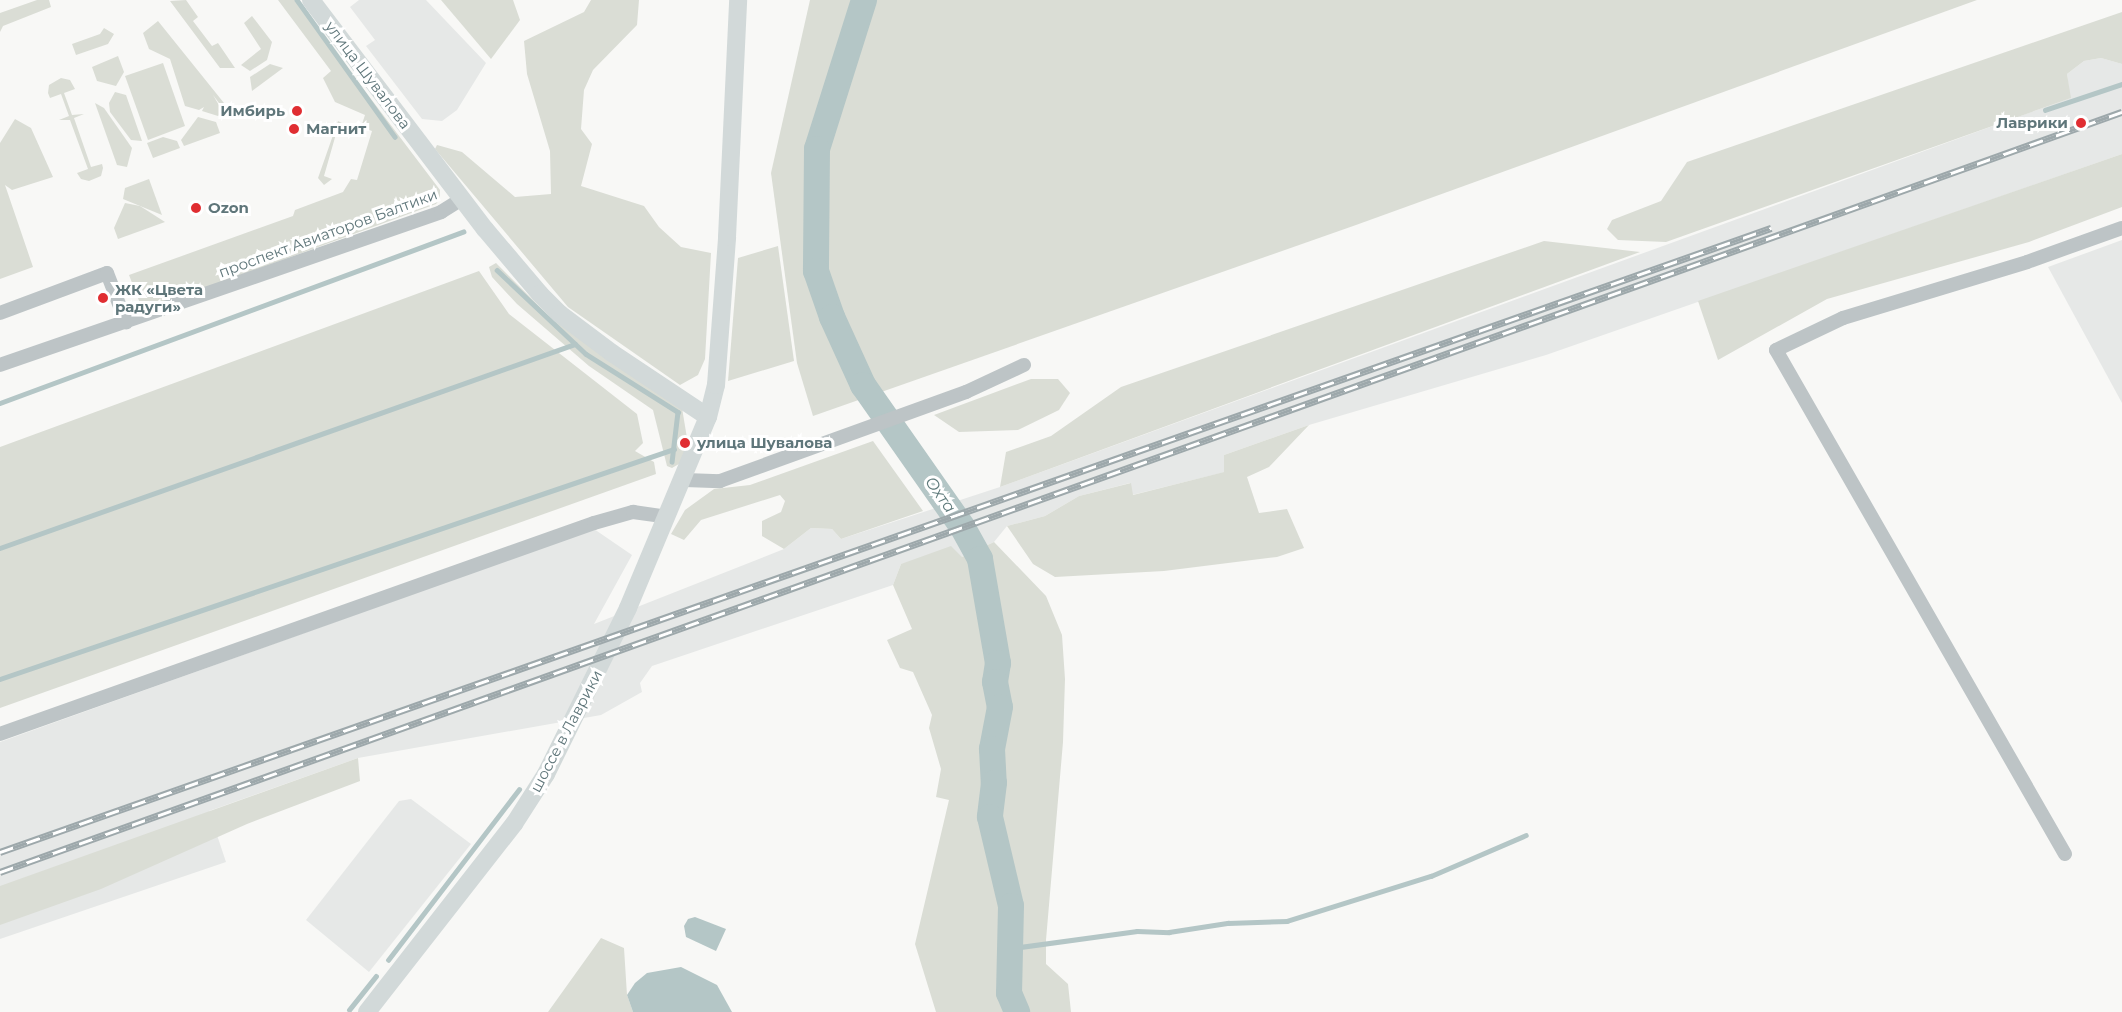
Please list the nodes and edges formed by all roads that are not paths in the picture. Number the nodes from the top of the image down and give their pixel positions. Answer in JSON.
{"nodes":[{"id":1,"x":311,"y":0,"type":"edge"},
{"id":2,"x":738,"y":0,"type":"edge"},
{"id":3,"x":462,"y":199,"type":"junction"},
{"id":4,"x":2122,"y":228,"type":"edge"},
{"id":5,"x":0,"y":313,"type":"edge"},
{"id":6,"x":126,"y":322,"type":"junction"},
{"id":7,"x":1024,"y":365,"type":"dead end"},
{"id":8,"x":0,"y":366,"type":"edge"},
{"id":9,"x":708,"y":417,"type":"junction"},
{"id":10,"x":685,"y":480,"type":"junction"},
{"id":11,"x":668,"y":517,"type":"junction"},
{"id":12,"x":0,"y":734,"type":"edge"},
{"id":13,"x":2065,"y":854,"type":"dead end"},
{"id":14,"x":367,"y":1012,"type":"edge"}],
"edges":[{"from":1,"to":3,"type":"street","name":"улица Шувалова"},
{"from":2,"to":9,"type":"street","name":"шоссе в Лаврики"},
{"from":3,"to":6,"type":"street","name":"проспект Авиаторов Балтики"},
{"from":3,"to":9,"type":"street","name":"улица Шувалова"},
{"from":4,"to":13,"type":"street"},
{"from":5,"to":6,"type":"street"},
{"from":6,"to":8,"type":"street","name":"проспект Авиаторов Балтики"},
{"from":7,"to":10,"type":"street"},
{"from":9,"to":10,"type":"street","name":"шоссе в Лаврики"},
{"from":10,"to":11,"type":"street","name":"шоссе в Лаврики"},
{"from":11,"to":12,"type":"street"},
{"from":11,"to":14,"type":"street","name":"шоссе в Лаврики"}]}
